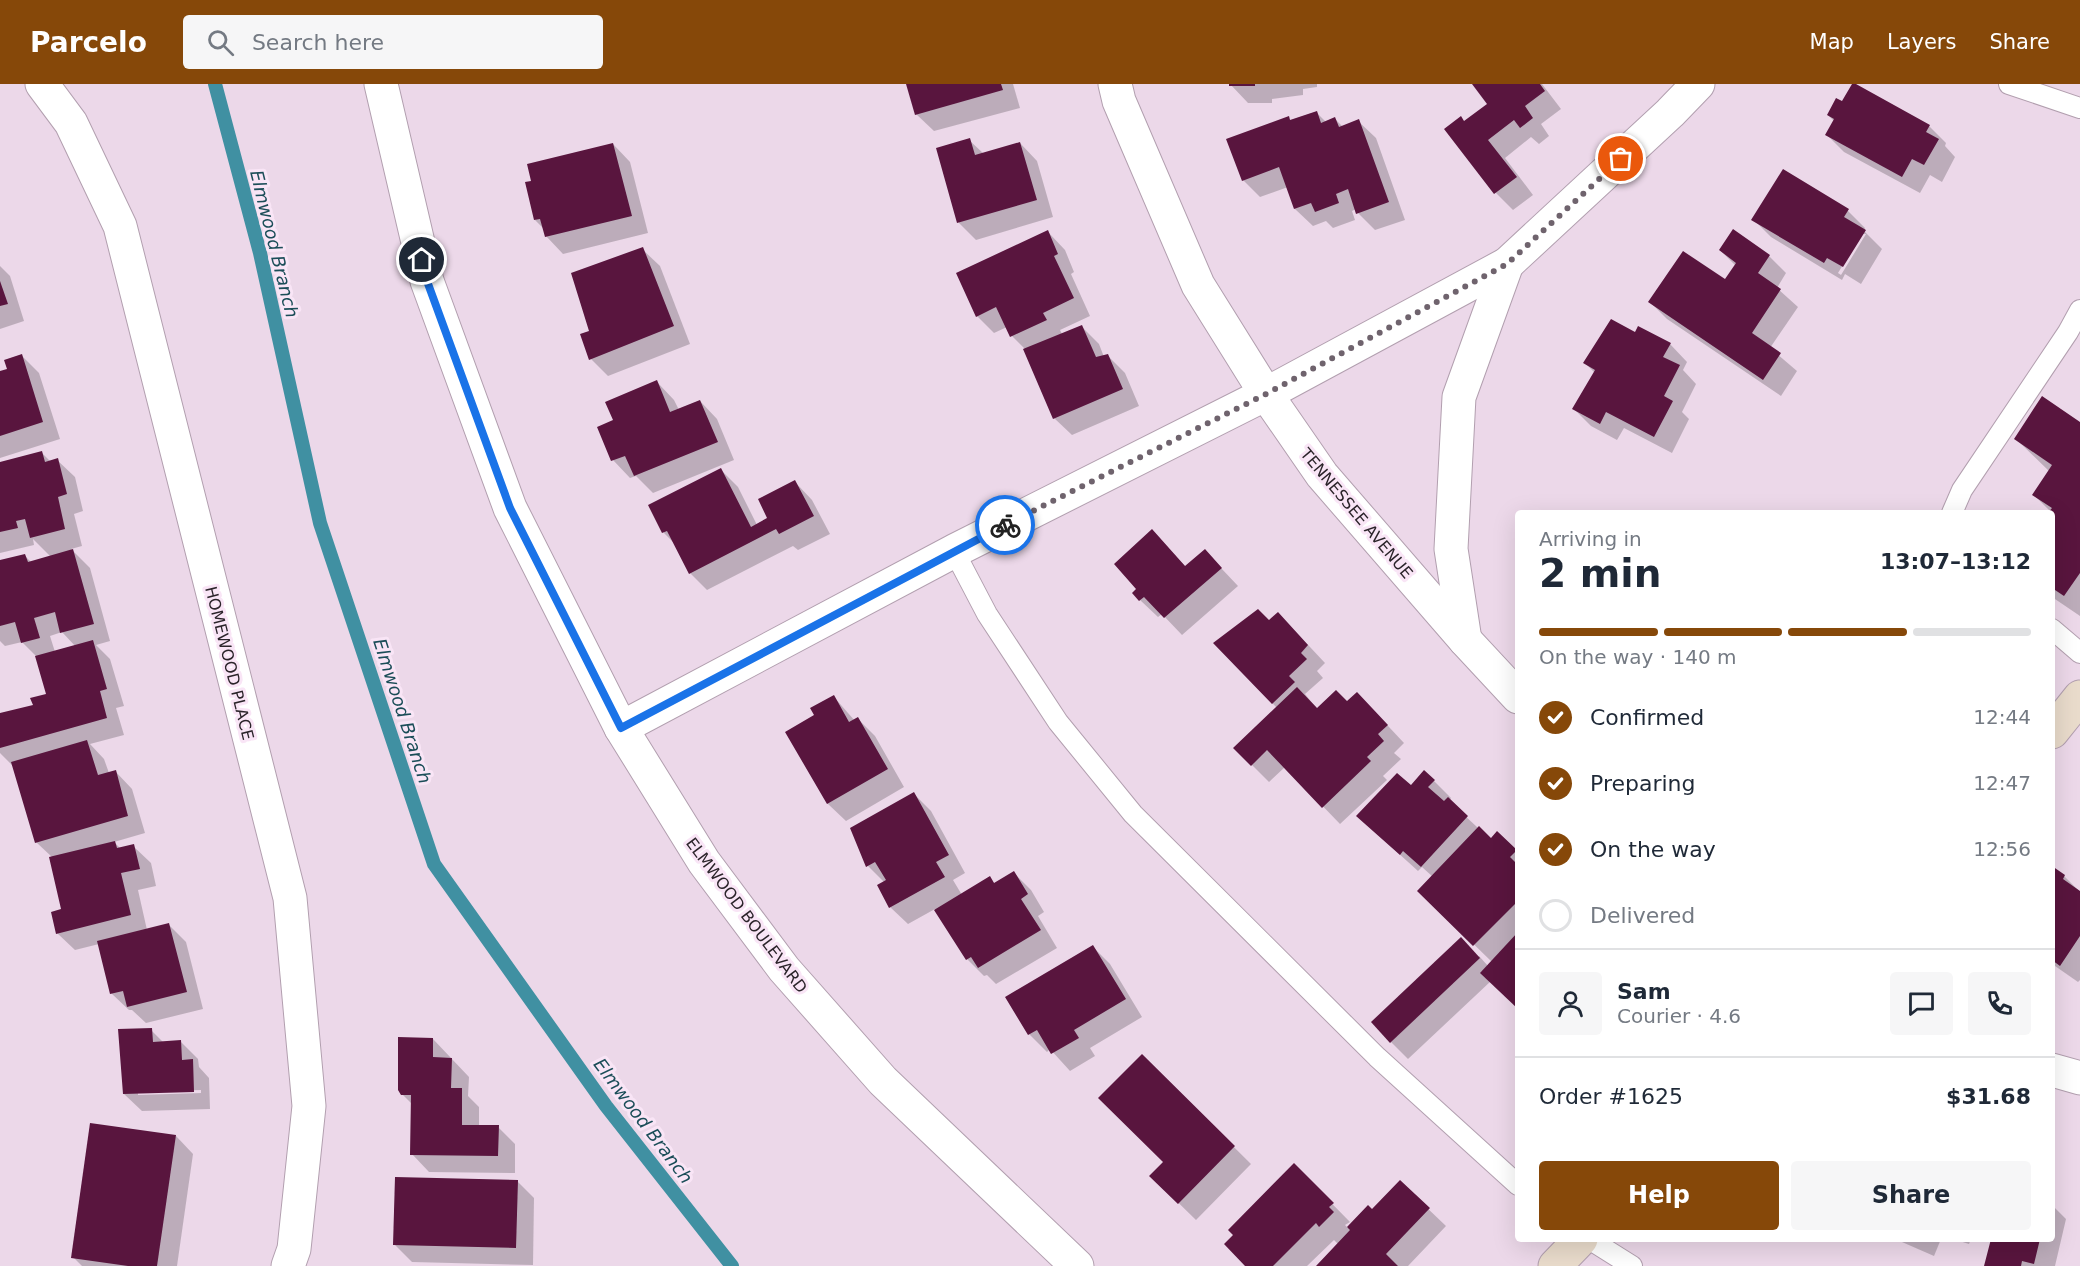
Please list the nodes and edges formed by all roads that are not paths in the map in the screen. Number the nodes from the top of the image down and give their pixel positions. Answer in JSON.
{"nodes":[{"id":1,"x":42,"y":84,"type":"edge"},
{"id":2,"x":381,"y":84,"type":"edge"},
{"id":3,"x":1115,"y":84,"type":"edge"},
{"id":4,"x":1698,"y":84,"type":"edge"},
{"id":5,"x":2009,"y":84,"type":"edge"},
{"id":6,"x":2080,"y":108,"type":"edge"},
{"id":7,"x":1507,"y":264,"type":"junction"},
{"id":8,"x":2080,"y":310,"type":"edge"},
{"id":9,"x":1266,"y":394,"type":"junction"},
{"id":10,"x":1953,"y":510,"type":"edge"},
{"id":11,"x":954,"y":551,"type":"junction"},
{"id":12,"x":2055,"y":631,"type":"edge"},
{"id":13,"x":1464,"y":640,"type":"junction"},
{"id":14,"x":2080,"y":652,"type":"edge"},
{"id":15,"x":1515,"y":694,"type":"edge"},
{"id":16,"x":2080,"y":697,"type":"edge"},
{"id":17,"x":621,"y":728,"type":"junction"},
{"id":18,"x":2055,"y":728,"type":"edge"},
{"id":19,"x":2055,"y":1071,"type":"edge"},
{"id":20,"x":2080,"y":1078,"type":"edge"},
{"id":21,"x":1515,"y":1182,"type":"edge"},
{"id":22,"x":1578,"y":1242,"type":"edge"},
{"id":23,"x":1594,"y":1242,"type":"edge"},
{"id":24,"x":288,"y":1266,"type":"edge"},
{"id":25,"x":1077,"y":1266,"type":"edge"},
{"id":26,"x":1556,"y":1266,"type":"edge"},
{"id":27,"x":1632,"y":1266,"type":"edge"}],
"edges":[{"from":1,"to":24,"type":"street","name":"HOMEWOOD PLACE"},
{"from":2,"to":17,"type":"street","name":"ELMWOOD BOULEVARD"},
{"from":3,"to":9,"type":"street","name":"TENNESSEE AVENUE"},
{"from":4,"to":7,"type":"street"},
{"from":5,"to":6,"type":"lane"},
{"from":7,"to":9,"type":"street"},
{"from":7,"to":13,"type":"street"},
{"from":8,"to":10,"type":"lane"},
{"from":9,"to":11,"type":"street"},
{"from":9,"to":13,"type":"street","name":"TENNESSEE AVENUE"},
{"from":11,"to":17,"type":"street"},
{"from":11,"to":21,"type":"lane"},
{"from":12,"to":14,"type":"lane"},
{"from":13,"to":15,"type":"street","name":"TENNESSEE AVENUE"},
{"from":16,"to":18,"type":"street"},
{"from":17,"to":25,"type":"street","name":"ELMWOOD BOULEVARD"},
{"from":19,"to":20,"type":"street"},
{"from":22,"to":26,"type":"street"},
{"from":23,"to":27,"type":"lane"}]}
